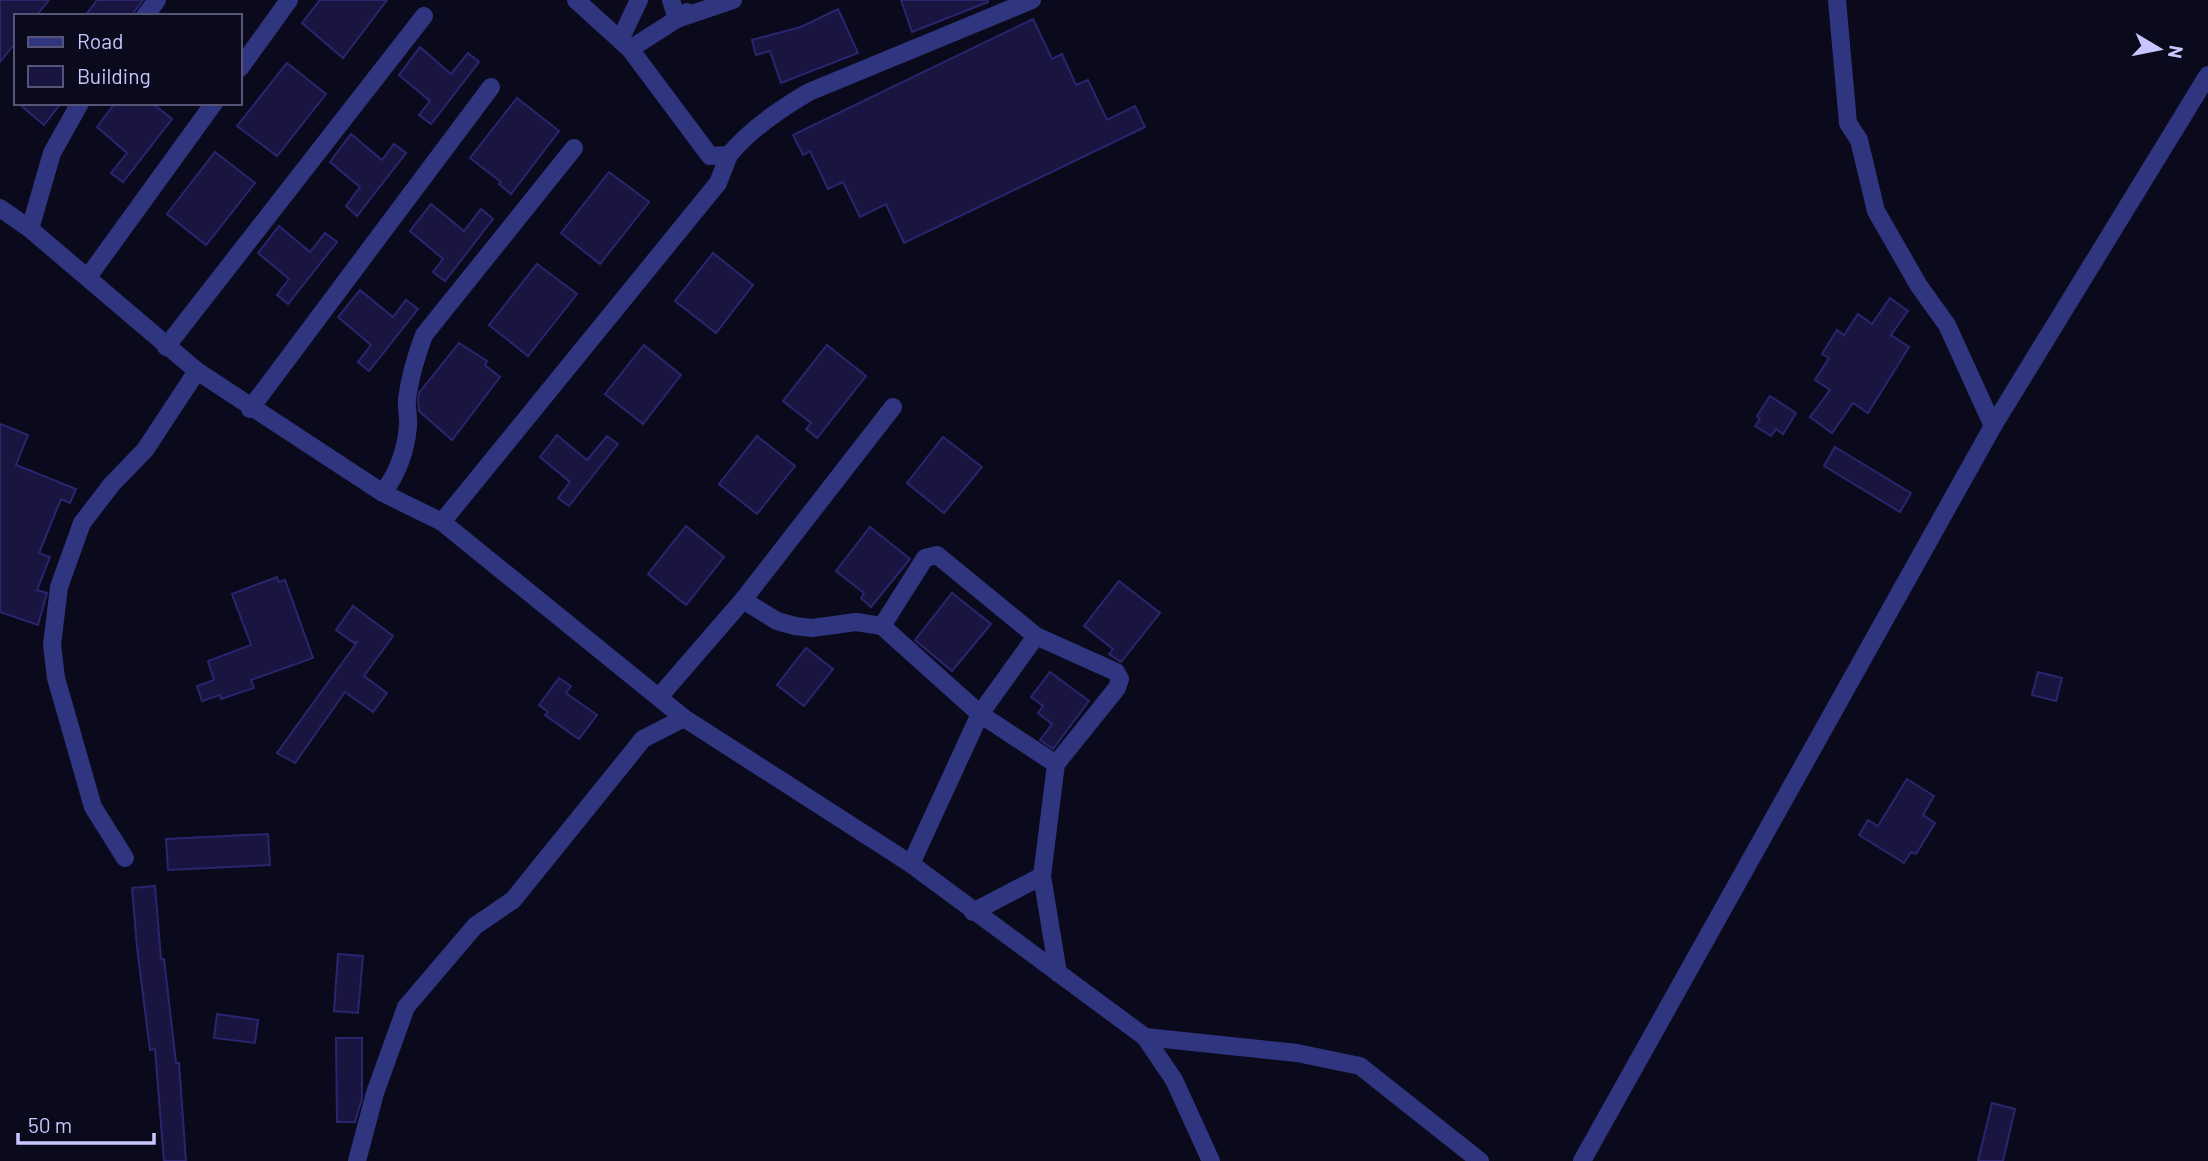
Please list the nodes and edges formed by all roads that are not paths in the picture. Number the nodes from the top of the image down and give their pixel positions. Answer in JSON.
{"nodes":[{"id":1,"x":289,"y":0,"type":"edge"},
{"id":2,"x":576,"y":0,"type":"edge"},
{"id":3,"x":639,"y":0,"type":"edge"},
{"id":4,"x":671,"y":0,"type":"edge"},
{"id":5,"x":705,"y":0,"type":"edge"},
{"id":6,"x":733,"y":0,"type":"edge"},
{"id":7,"x":1032,"y":0,"type":"edge"},
{"id":8,"x":1837,"y":0,"type":"edge"},
{"id":9,"x":425,"y":16,"type":"dead end"},
{"id":10,"x":677,"y":19,"type":"junction"},
{"id":11,"x":625,"y":45,"type":"junction"},
{"id":12,"x":242,"y":65,"type":"edge"},
{"id":13,"x":2208,"y":75,"type":"edge"},
{"id":14,"x":491,"y":87,"type":"dead end"},
{"id":15,"x":78,"y":105,"type":"edge"},
{"id":16,"x":213,"y":105,"type":"edge"},
{"id":17,"x":574,"y":148,"type":"dead end"},
{"id":18,"x":729,"y":155,"type":"junction"},
{"id":19,"x":710,"y":156,"type":"junction"},
{"id":20,"x":718,"y":183,"type":"junction"},
{"id":21,"x":0,"y":208,"type":"edge"},
{"id":22,"x":30,"y":229,"type":"junction"},
{"id":23,"x":88,"y":277,"type":"junction"},
{"id":24,"x":166,"y":346,"type":"junction"},
{"id":25,"x":197,"y":371,"type":"junction"},
{"id":26,"x":894,"y":407,"type":"dead end"},
{"id":27,"x":250,"y":409,"type":"junction"},
{"id":28,"x":1993,"y":426,"type":"junction"},
{"id":29,"x":383,"y":493,"type":"junction"},
{"id":30,"x":442,"y":522,"type":"junction"},
{"id":31,"x":743,"y":600,"type":"junction"},
{"id":32,"x":882,"y":626,"type":"junction"},
{"id":33,"x":1036,"y":636,"type":"junction"},
{"id":34,"x":659,"y":697,"type":"junction"},
{"id":35,"x":980,"y":714,"type":"junction"},
{"id":36,"x":684,"y":718,"type":"junction"},
{"id":37,"x":1056,"y":764,"type":"junction"},
{"id":38,"x":125,"y":858,"type":"dead end"},
{"id":39,"x":911,"y":864,"type":"junction"},
{"id":40,"x":1042,"y":876,"type":"junction"},
{"id":41,"x":972,"y":912,"type":"junction"},
{"id":42,"x":1058,"y":973,"type":"junction"},
{"id":43,"x":1145,"y":1037,"type":"junction"},
{"id":44,"x":357,"y":1161,"type":"edge"},
{"id":45,"x":1211,"y":1161,"type":"edge"},
{"id":46,"x":1480,"y":1161,"type":"edge"},
{"id":47,"x":1583,"y":1161,"type":"edge"}],
"edges":[{"from":1,"to":12,"type":"street"},
{"from":2,"to":11,"type":"street"},
{"from":3,"to":11,"type":"street"},
{"from":4,"to":10,"type":"street"},
{"from":5,"to":10,"type":"street"},
{"from":6,"to":10,"type":"street"},
{"from":7,"to":18,"type":"street"},
{"from":8,"to":28,"type":"street"},
{"from":9,"to":24,"type":"street"},
{"from":10,"to":11,"type":"street"},
{"from":11,"to":19,"type":"street"},
{"from":13,"to":28,"type":"street"},
{"from":14,"to":27,"type":"street"},
{"from":15,"to":22,"type":"street"},
{"from":16,"to":23,"type":"street"},
{"from":17,"to":29,"type":"street"},
{"from":18,"to":19,"type":"street"},
{"from":18,"to":20,"type":"street"},
{"from":19,"to":20,"type":"street"},
{"from":20,"to":30,"type":"street"},
{"from":21,"to":22,"type":"street"},
{"from":22,"to":23,"type":"street"},
{"from":23,"to":24,"type":"street"},
{"from":24,"to":25,"type":"street"},
{"from":25,"to":27,"type":"street"},
{"from":25,"to":38,"type":"street"},
{"from":26,"to":31,"type":"street"},
{"from":27,"to":29,"type":"street"},
{"from":28,"to":47,"type":"street"},
{"from":29,"to":30,"type":"street"},
{"from":30,"to":34,"type":"street"},
{"from":31,"to":32,"type":"street"},
{"from":31,"to":34,"type":"street"},
{"from":32,"to":33,"type":"street"},
{"from":32,"to":35,"type":"street"},
{"from":33,"to":35,"type":"street"},
{"from":33,"to":37,"type":"street"},
{"from":34,"to":36,"type":"street"},
{"from":35,"to":37,"type":"street"},
{"from":35,"to":39,"type":"street"},
{"from":36,"to":39,"type":"street"},
{"from":36,"to":44,"type":"street"},
{"from":37,"to":40,"type":"street"},
{"from":39,"to":41,"type":"street"},
{"from":40,"to":41,"type":"street"},
{"from":40,"to":42,"type":"street"},
{"from":41,"to":42,"type":"street"},
{"from":42,"to":43,"type":"street"},
{"from":43,"to":45,"type":"street"},
{"from":43,"to":46,"type":"street"}]}
